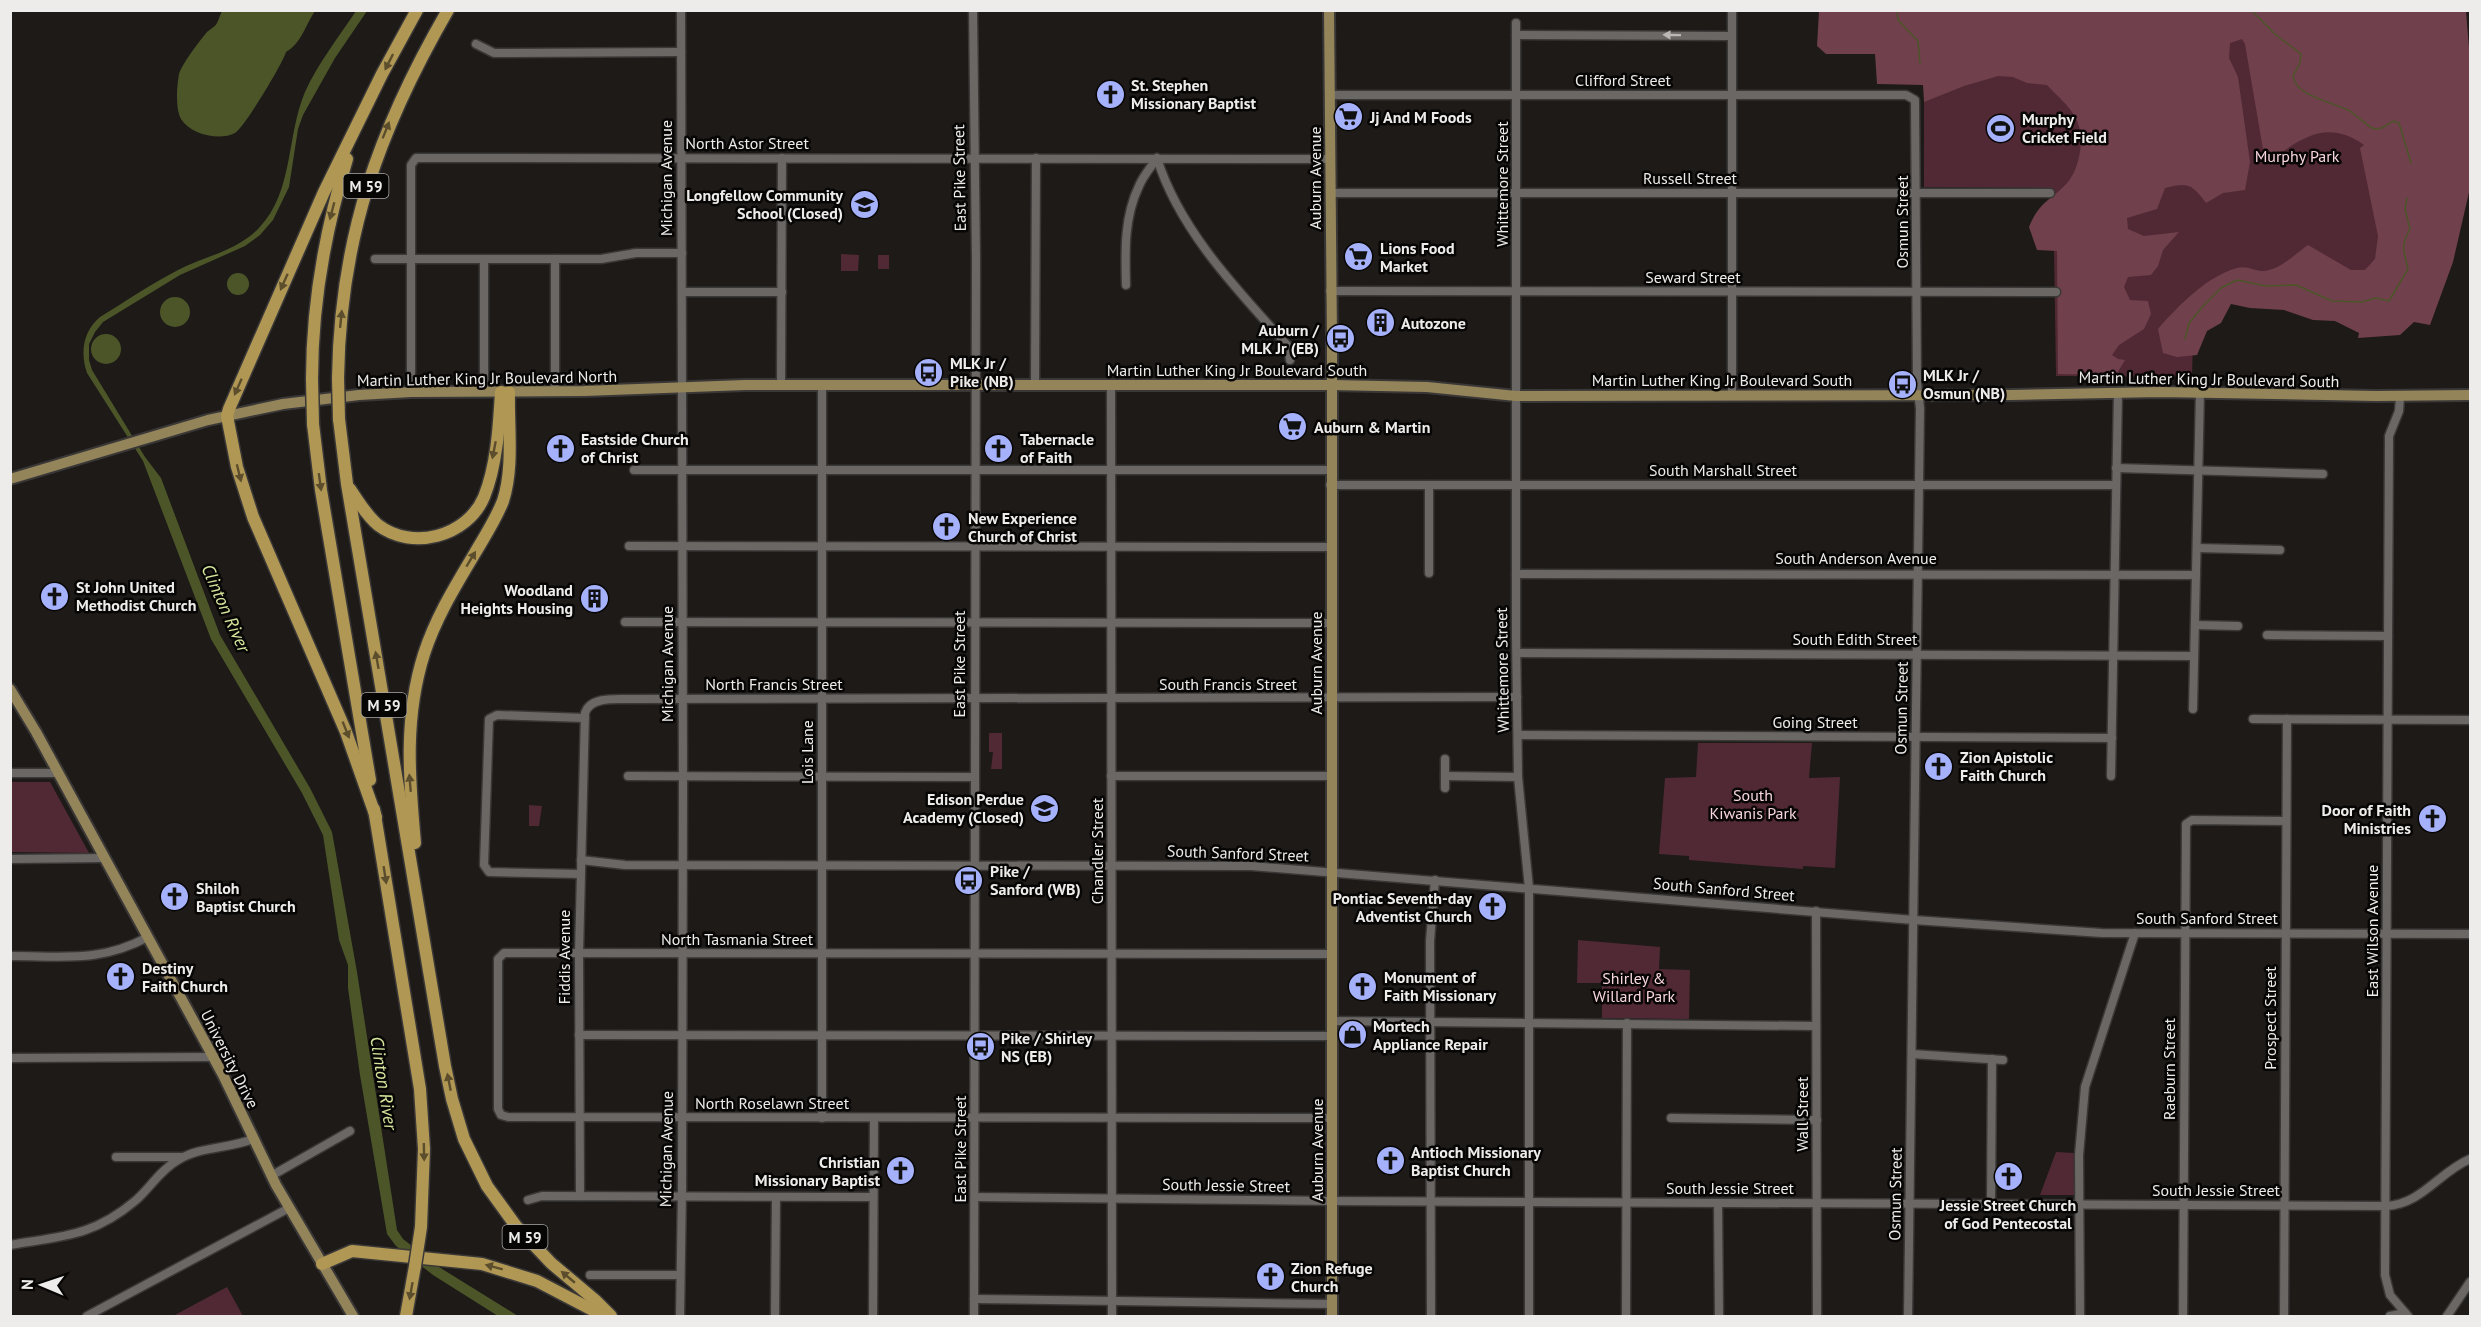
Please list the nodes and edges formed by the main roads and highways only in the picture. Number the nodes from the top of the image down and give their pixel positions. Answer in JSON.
{"nodes":[{"id":1,"x":417,"y":10,"type":"edge"},
{"id":2,"x":447,"y":10,"type":"edge"},
{"id":3,"x":1329,"y":10,"type":"edge"},
{"id":4,"x":363,"y":115,"type":"junction"},
{"id":5,"x":975,"y":385,"type":"joint"},
{"id":6,"x":1332,"y":385,"type":"junction"},
{"id":7,"x":505,"y":392,"type":"junction"},
{"id":8,"x":2470,"y":395,"type":"edge"},
{"id":9,"x":227,"y":416,"type":"junction"},
{"id":10,"x":10,"y":479,"type":"edge"},
{"id":11,"x":347,"y":484,"type":"junction"},
{"id":12,"x":10,"y":689,"type":"edge"},
{"id":13,"x":376,"y":817,"type":"junction"},
{"id":14,"x":421,"y":925,"type":"junction"},
{"id":15,"x":322,"y":1264,"type":"junction"},
{"id":16,"x":352,"y":1317,"type":"edge"},
{"id":17,"x":406,"y":1317,"type":"edge"},
{"id":18,"x":604,"y":1317,"type":"edge"},
{"id":19,"x":611,"y":1317,"type":"edge"},
{"id":20,"x":1332,"y":1317,"type":"edge"}],
"edges":[{"from":1,"to":4,"type":"highway","number":"M 59","one_way":true},
{"from":11,"to":2,"type":"highway","number":"M 59","one_way":true,"bridge":true},
{"from":3,"to":6,"type":"main road","name":"Auburn Avenue"},
{"from":4,"to":9,"type":"highway","one_way":true},
{"from":4,"to":13,"type":"highway","number":"M 59","one_way":true,"bridge":true},
{"from":5,"to":6,"type":"main road","name":"Martin Luther King Jr Boulevard South"},
{"from":5,"to":7,"type":"main road","name":"Martin Luther King Jr Boulevard North"},
{"from":6,"to":8,"type":"main road","name":"Martin Luther King Jr Boulevard South"},
{"from":6,"to":20,"type":"main road","name":"Auburn Avenue"},
{"from":7,"to":9,"type":"main road","name":"Martin Luther King Jr Boulevard North"},
{"from":7,"to":11,"type":"highway","one_way":true},
{"from":14,"to":7,"type":"highway","one_way":true},
{"from":9,"to":10,"type":"main road","name":"Martin Luther King Jr Boulevard North"},
{"from":9,"to":13,"type":"highway","one_way":true},
{"from":14,"to":11,"type":"highway","number":"M 59","one_way":true},
{"from":12,"to":15,"type":"main road","name":"University Drive"},
{"from":13,"to":17,"type":"highway","number":"M 59","one_way":true,"bridge":true},
{"from":19,"to":14,"type":"highway","number":"M 59","one_way":true},
{"from":15,"to":16,"type":"main road","name":"University Drive"},
{"from":18,"to":15,"type":"highway","one_way":true}]}
